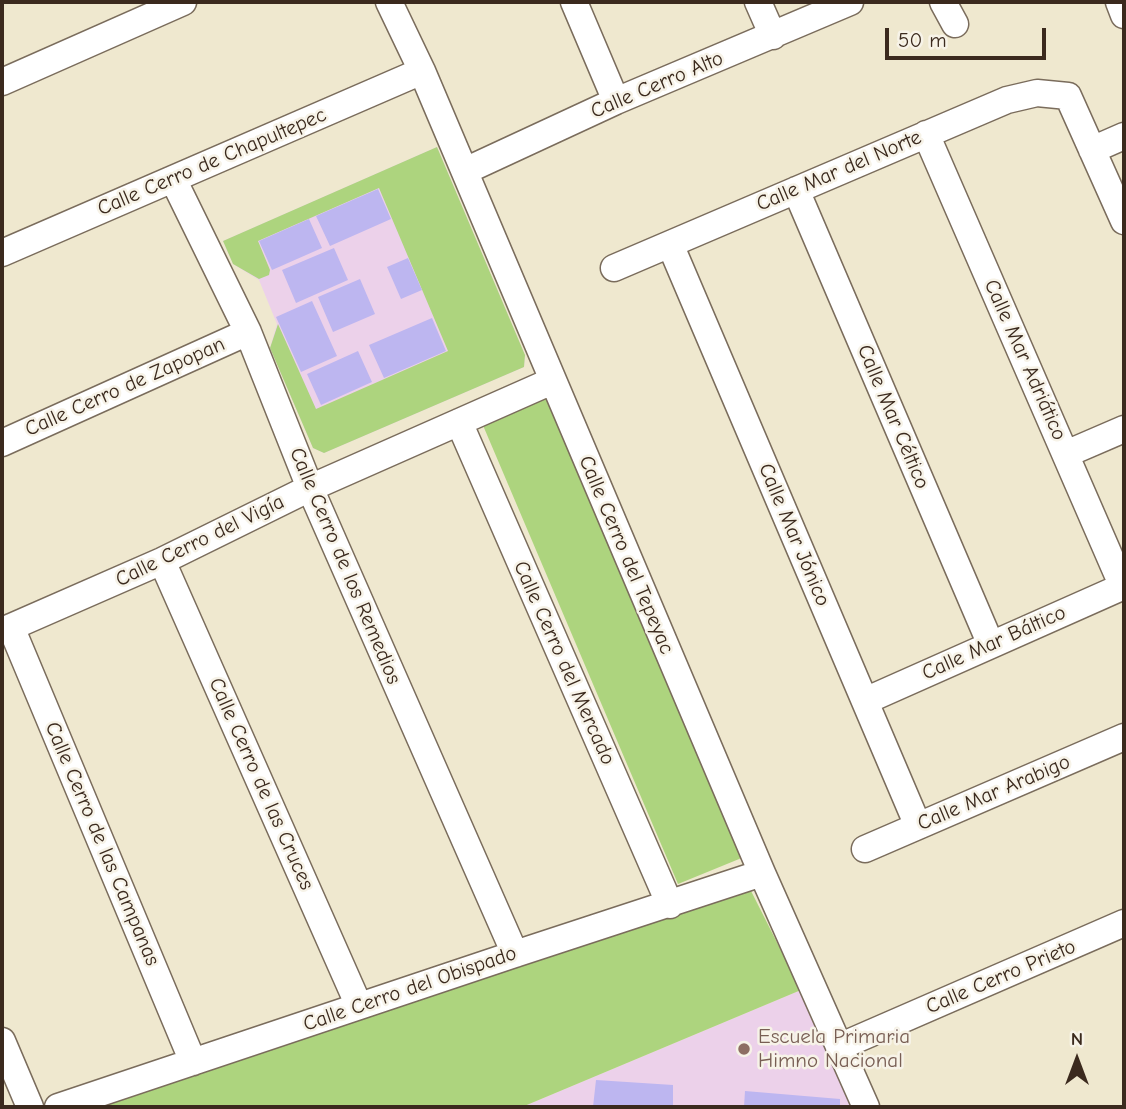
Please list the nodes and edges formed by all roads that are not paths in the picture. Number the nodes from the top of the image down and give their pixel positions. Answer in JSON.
{"nodes":[{"id":1,"x":183,"y":2,"type":"edge"},
{"id":2,"x":389,"y":2,"type":"edge"},
{"id":3,"x":575,"y":2,"type":"edge"},
{"id":4,"x":758,"y":2,"type":"edge"},
{"id":5,"x":850,"y":2,"type":"edge"},
{"id":6,"x":1119,"y":2,"type":"edge"},
{"id":7,"x":1124,"y":15,"type":"edge"},
{"id":8,"x":773,"y":36,"type":"junction"},
{"id":9,"x":422,"y":71,"type":"junction"},
{"id":10,"x":2,"y":82,"type":"edge"},
{"id":11,"x":616,"y":102,"type":"junction"},
{"id":12,"x":926,"y":134,"type":"junction"},
{"id":13,"x":1124,"y":136,"type":"edge"},
{"id":14,"x":1092,"y":150,"type":"junction"},
{"id":15,"x":465,"y":171,"type":"junction"},
{"id":16,"x":173,"y":179,"type":"junction"},
{"id":17,"x":796,"y":190,"type":"junction"},
{"id":18,"x":1124,"y":221,"type":"edge"},
{"id":19,"x":670,"y":244,"type":"junction"},
{"id":20,"x":2,"y":253,"type":"edge"},
{"id":21,"x":614,"y":268,"type":"dead end"},
{"id":22,"x":248,"y":332,"type":"junction"},
{"id":23,"x":552,"y":380,"type":"junction"},
{"id":24,"x":459,"y":422,"type":"junction"},
{"id":25,"x":1124,"y":429,"type":"edge"},
{"id":26,"x":2,"y":443,"type":"edge"},
{"id":27,"x":1066,"y":454,"type":"junction"},
{"id":28,"x":310,"y":488,"type":"junction"},
{"id":29,"x":162,"y":561,"type":"junction"},
{"id":30,"x":1124,"y":586,"type":"edge"},
{"id":31,"x":6,"y":629,"type":"edge"},
{"id":32,"x":990,"y":645,"type":"junction"},
{"id":33,"x":865,"y":701,"type":"junction"},
{"id":34,"x":1124,"y":737,"type":"edge"},
{"id":35,"x":918,"y":826,"type":"junction"},
{"id":36,"x":865,"y":849,"type":"dead end"},
{"id":37,"x":762,"y":873,"type":"junction"},
{"id":38,"x":670,"y":905,"type":"junction"},
{"id":39,"x":1124,"y":923,"type":"edge"},
{"id":40,"x":515,"y":954,"type":"junction"},
{"id":41,"x":359,"y":1006,"type":"junction"},
{"id":42,"x":2,"y":1041,"type":"edge"},
{"id":43,"x":839,"y":1047,"type":"junction"},
{"id":44,"x":193,"y":1062,"type":"junction"},
{"id":45,"x":30,"y":1107,"type":"edge"},
{"id":46,"x":58,"y":1107,"type":"edge"},
{"id":47,"x":866,"y":1107,"type":"edge"}],
"edges":[{"from":1,"to":10,"type":"street"},
{"from":2,"to":9,"type":"street","name":"Calle Cerro del Tepeyac"},
{"from":3,"to":11,"type":"street"},
{"from":4,"to":8,"type":"street"},
{"from":5,"to":8,"type":"street","name":"Calle Cerro Alto"},
{"from":6,"to":7,"type":"street"},
{"from":8,"to":11,"type":"street","name":"Calle Cerro Alto"},
{"from":9,"to":15,"type":"street","name":"Calle Cerro del Tepeyac"},
{"from":9,"to":16,"type":"street","name":"Calle Cerro de Chapultepec"},
{"from":11,"to":15,"type":"street","name":"Calle Cerro Alto"},
{"from":12,"to":14,"type":"street","name":"Calle Mar del Norte"},
{"from":12,"to":17,"type":"street","name":"Calle Mar del Norte"},
{"from":12,"to":27,"type":"street","name":"Calle Mar Adriático"},
{"from":13,"to":14,"type":"street"},
{"from":14,"to":18,"type":"street"},
{"from":15,"to":23,"type":"street","name":"Calle Cerro del Tepeyac"},
{"from":16,"to":20,"type":"street","name":"Calle Cerro de Chapultepec"},
{"from":16,"to":22,"type":"street","name":"Calle Cerro de los Remedios"},
{"from":17,"to":19,"type":"street","name":"Calle Mar del Norte"},
{"from":17,"to":32,"type":"street","name":"Calle Mar Céltico"},
{"from":19,"to":21,"type":"street","name":"Calle Mar del Norte"},
{"from":19,"to":33,"type":"street","name":"Calle Mar Jónico"},
{"from":22,"to":26,"type":"street","name":"Calle Cerro de Zapopan"},
{"from":22,"to":28,"type":"street","name":"Calle Cerro de los Remedios"},
{"from":23,"to":24,"type":"street","name":"Calle Cerro del Vigía"},
{"from":23,"to":37,"type":"street","name":"Calle Cerro del Tepeyac"},
{"from":24,"to":28,"type":"street","name":"Calle Cerro del Vigía"},
{"from":24,"to":38,"type":"street","name":"Calle Cerro del Mercado"},
{"from":25,"to":27,"type":"street"},
{"from":27,"to":30,"type":"street","name":"Calle Mar Adriático"},
{"from":28,"to":29,"type":"street","name":"Calle Cerro del Vigía"},
{"from":28,"to":40,"type":"street","name":"Calle Cerro de los Remedios"},
{"from":29,"to":31,"type":"street","name":"Calle Cerro del Vigía"},
{"from":29,"to":41,"type":"street","name":"Calle Cerro de las Cruces"},
{"from":30,"to":32,"type":"street","name":"Calle Mar Báltico"},
{"from":31,"to":44,"type":"street","name":"Calle Cerro de las Campanas"},
{"from":32,"to":33,"type":"street","name":"Calle Mar Báltico"},
{"from":33,"to":35,"type":"street","name":"Calle Mar Jónico"},
{"from":34,"to":35,"type":"street","name":"Calle Mar Arabigo"},
{"from":35,"to":36,"type":"street","name":"Calle Mar Arabigo"},
{"from":37,"to":38,"type":"street","name":"Calle Cerro del Obispado"},
{"from":37,"to":43,"type":"street","name":"Calle Cerro del Tepeyac"},
{"from":38,"to":40,"type":"street","name":"Calle Cerro del Obispado"},
{"from":39,"to":43,"type":"street","name":"Calle Cerro Prieto"},
{"from":40,"to":41,"type":"street","name":"Calle Cerro del Obispado"},
{"from":41,"to":44,"type":"street","name":"Calle Cerro del Obispado"},
{"from":42,"to":45,"type":"street"},
{"from":43,"to":47,"type":"street","name":"Calle Cerro del Tepeyac"},
{"from":44,"to":46,"type":"street","name":"Calle Cerro del Obispado"}]}
